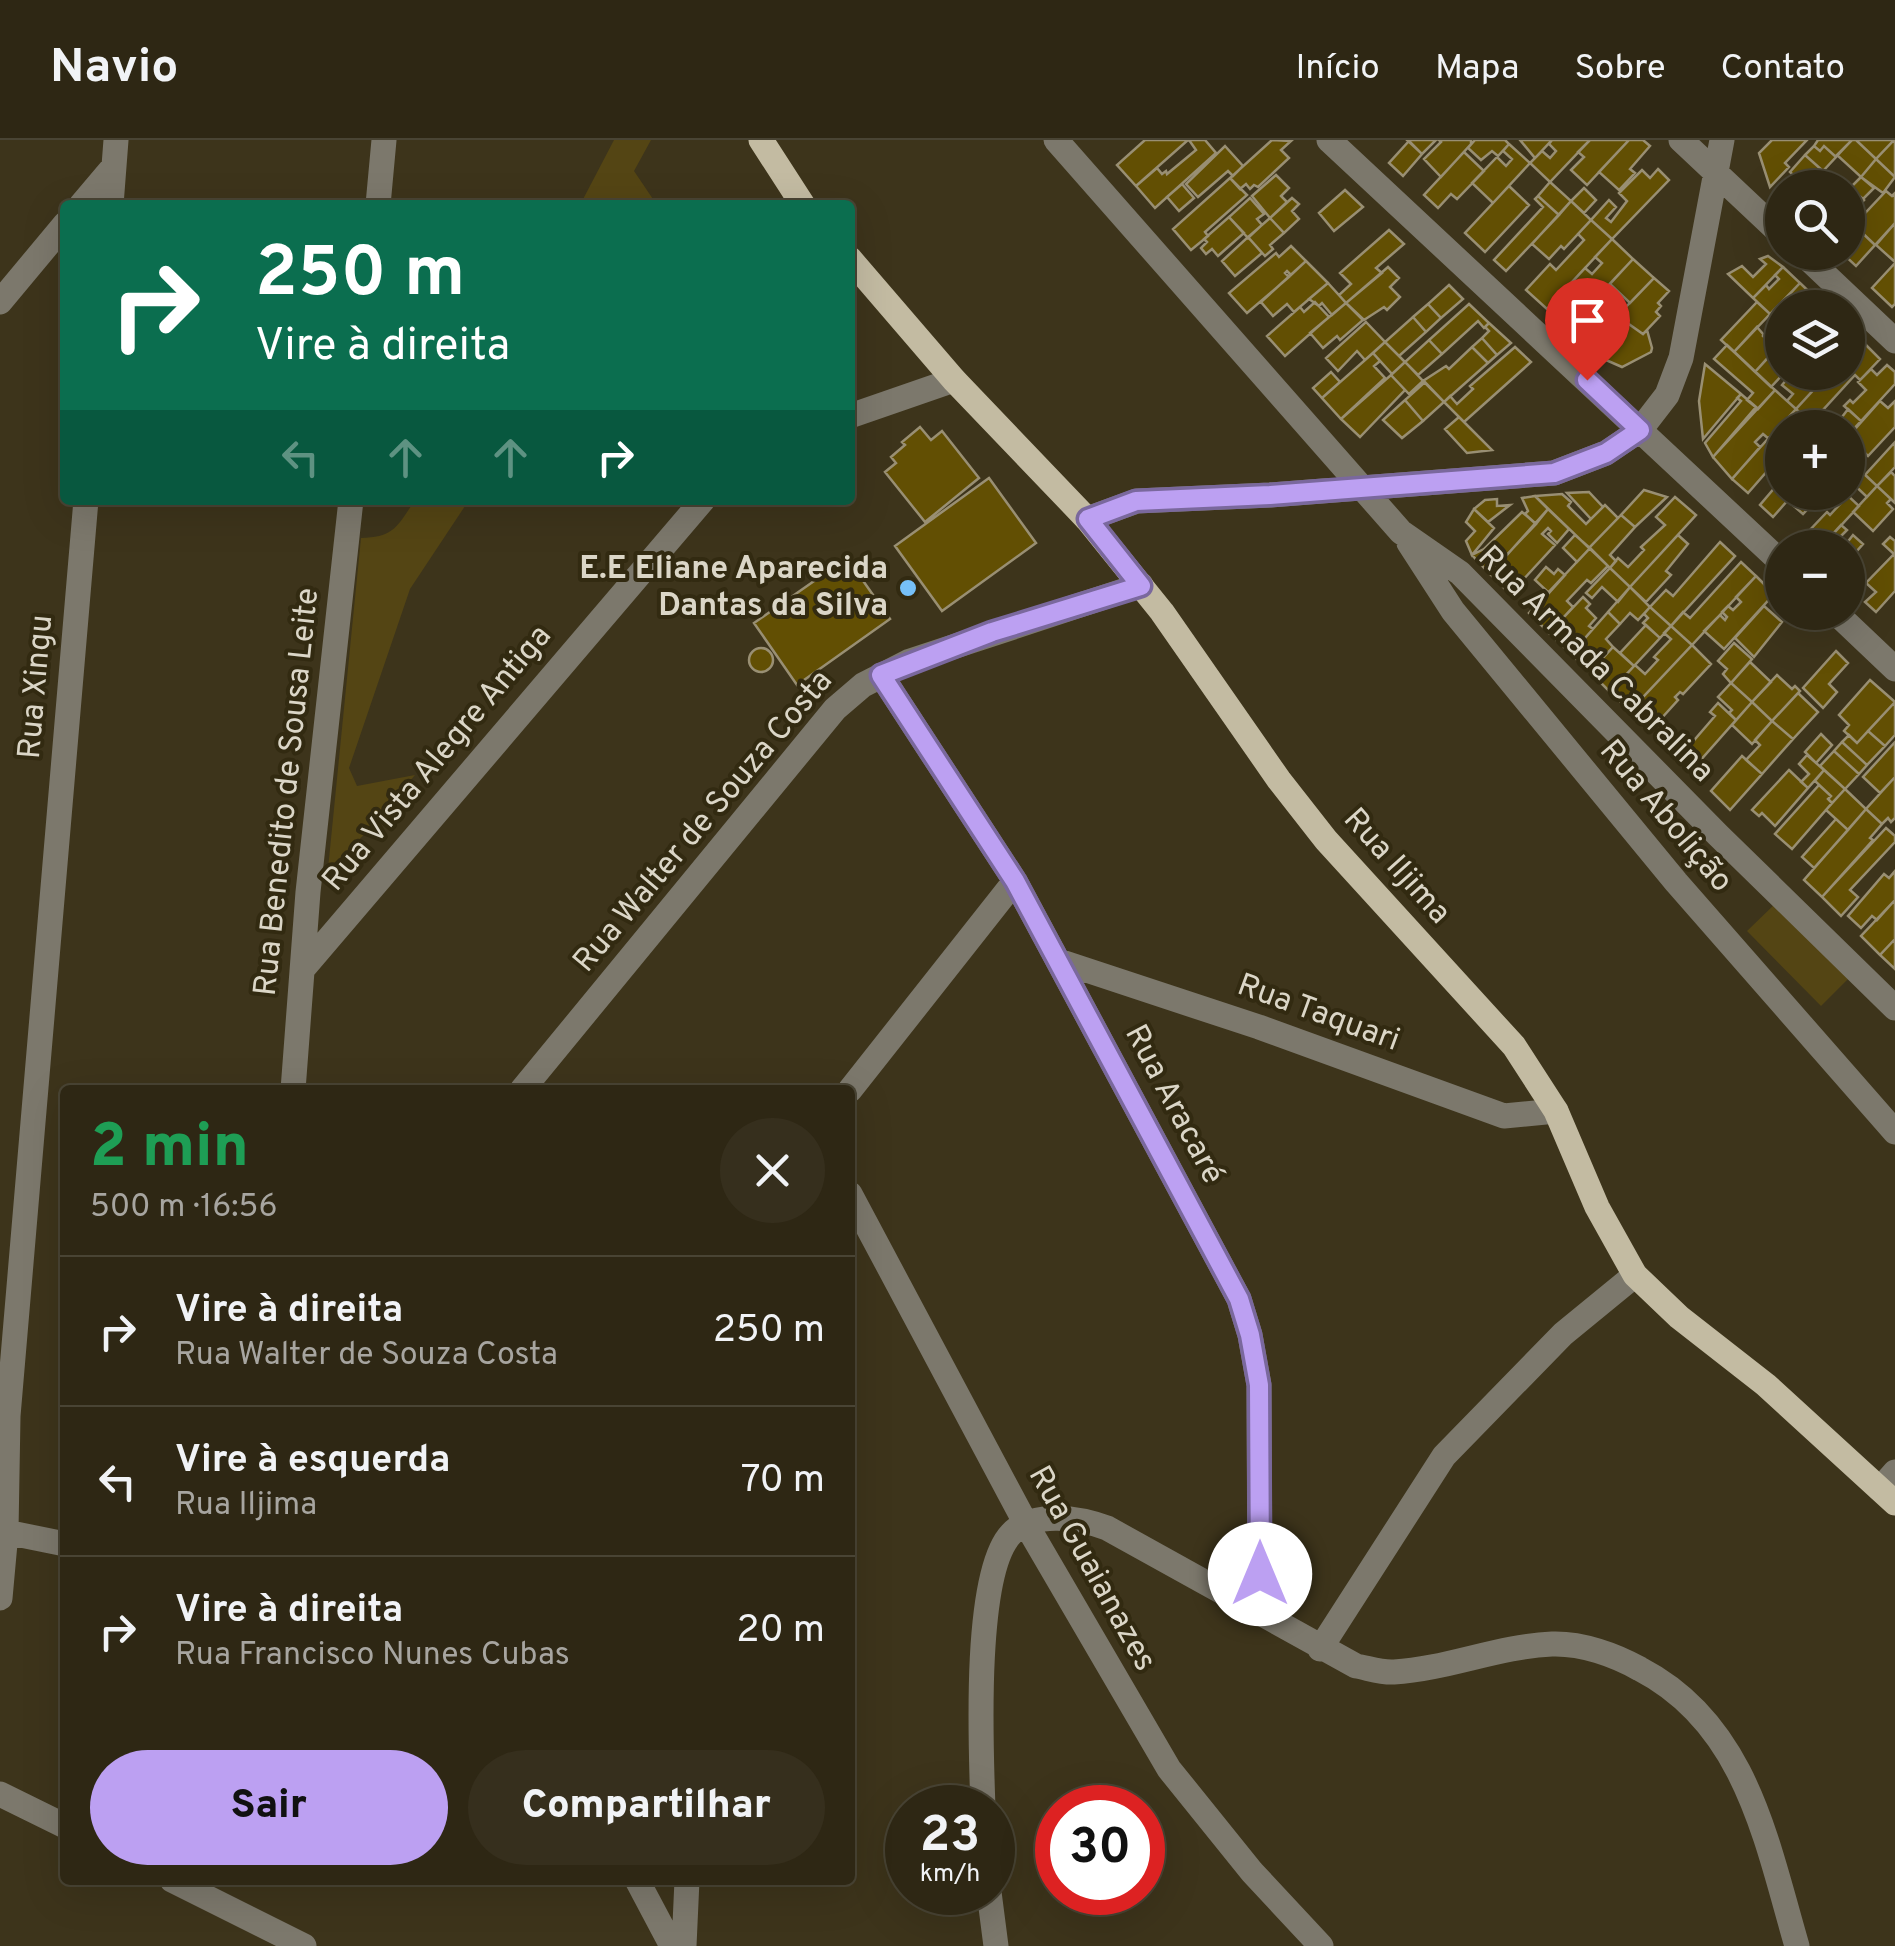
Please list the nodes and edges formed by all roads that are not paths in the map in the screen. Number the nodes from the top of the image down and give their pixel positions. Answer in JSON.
{"nodes":[{"id":1,"x":384,"y":140,"type":"edge"},
{"id":2,"x":761,"y":140,"type":"edge"},
{"id":3,"x":1056,"y":140,"type":"edge"},
{"id":4,"x":1329,"y":140,"type":"edge"},
{"id":5,"x":1682,"y":140,"type":"edge"},
{"id":6,"x":1722,"y":140,"type":"edge"},
{"id":7,"x":115,"y":153,"type":"edge"},
{"id":8,"x":1716,"y":172,"type":"junction"},
{"id":9,"x":84,"y":200,"type":"edge"},
{"id":10,"x":111,"y":200,"type":"edge"},
{"id":11,"x":378,"y":200,"type":"edge"},
{"id":12,"x":801,"y":200,"type":"edge"},
{"id":13,"x":1765,"y":219,"type":"edge"},
{"id":14,"x":60,"y":230,"type":"edge"},
{"id":15,"x":855,"y":265,"type":"edge"},
{"id":16,"x":1820,"y":270,"type":"edge"},
{"id":17,"x":0,"y":302,"type":"edge"},
{"id":18,"x":1895,"y":341,"type":"edge"},
{"id":19,"x":954,"y":380,"type":"junction"},
{"id":20,"x":855,"y":414,"type":"edge"},
{"id":21,"x":1640,"y":430,"type":"junction"},
{"id":22,"x":1360,"y":486,"type":"junction"},
{"id":23,"x":86,"y":505,"type":"edge"},
{"id":24,"x":350,"y":505,"type":"edge"},
{"id":25,"x":699,"y":505,"type":"edge"},
{"id":26,"x":1088,"y":519,"type":"junction"},
{"id":27,"x":1401,"y":532,"type":"junction"},
{"id":28,"x":1765,"y":548,"type":"edge"},
{"id":29,"x":1141,"y":586,"type":"junction"},
{"id":30,"x":1853,"y":630,"type":"edge"},
{"id":31,"x":1895,"y":670,"type":"edge"},
{"id":32,"x":881,"y":675,"type":"junction"},
{"id":33,"x":1015,"y":881,"type":"junction"},
{"id":34,"x":1059,"y":961,"type":"junction"},
{"id":35,"x":302,"y":970,"type":"junction"},
{"id":36,"x":1895,"y":1008,"type":"edge"},
{"id":37,"x":293,"y":1085,"type":"edge"},
{"id":38,"x":526,"y":1085,"type":"edge"},
{"id":39,"x":854,"y":1085,"type":"edge"},
{"id":40,"x":1556,"y":1111,"type":"junction"},
{"id":41,"x":1895,"y":1132,"type":"edge"},
{"id":42,"x":855,"y":1203,"type":"edge"},
{"id":43,"x":1635,"y":1275,"type":"junction"},
{"id":44,"x":1890,"y":1488,"type":"edge"},
{"id":45,"x":1026,"y":1524,"type":"junction"},
{"id":46,"x":6,"y":1532,"type":"junction"},
{"id":47,"x":60,"y":1543,"type":"edge"},
{"id":48,"x":0,"y":1598,"type":"edge"},
{"id":49,"x":1260,"y":1611,"type":"junction"},
{"id":50,"x":1320,"y":1649,"type":"junction"},
{"id":51,"x":983,"y":1785,"type":"edge"},
{"id":52,"x":0,"y":1794,"type":"edge"},
{"id":53,"x":60,"y":1824,"type":"edge"},
{"id":54,"x":182,"y":1885,"type":"edge"},
{"id":55,"x":640,"y":1885,"type":"edge"},
{"id":56,"x":687,"y":1885,"type":"edge"},
{"id":57,"x":992,"y":1915,"type":"edge"},
{"id":58,"x":304,"y":1946,"type":"edge"},
{"id":59,"x":672,"y":1946,"type":"edge"},
{"id":60,"x":684,"y":1946,"type":"edge"},
{"id":61,"x":996,"y":1946,"type":"edge"},
{"id":62,"x":1321,"y":1946,"type":"edge"},
{"id":63,"x":1798,"y":1946,"type":"edge"}],
"edges":[{"from":1,"to":11,"type":"street"},
{"from":2,"to":12,"type":"main road"},
{"from":3,"to":22,"type":"street","name":"Rua Armada Cabralina"},
{"from":4,"to":21,"type":"street"},
{"from":5,"to":8,"type":"street"},
{"from":6,"to":8,"type":"street"},
{"from":7,"to":9,"type":"street"},
{"from":7,"to":10,"type":"street"},
{"from":8,"to":13,"type":"street"},
{"from":8,"to":21,"type":"street"},
{"from":14,"to":17,"type":"street"},
{"from":15,"to":19,"type":"main road","name":"Rua Iljima"},
{"from":16,"to":18,"type":"street"},
{"from":19,"to":20,"type":"street"},
{"from":19,"to":26,"type":"main road","name":"Rua Iljima"},
{"from":21,"to":22,"type":"street"},
{"from":21,"to":28,"type":"street"},
{"from":22,"to":26,"type":"street"},
{"from":22,"to":27,"type":"street","name":"Rua Armada Cabralina"},
{"from":23,"to":46,"type":"street","name":"Rua Xingu"},
{"from":24,"to":35,"type":"street","name":"Rua Benedito de Sousa Leite"},
{"from":25,"to":35,"type":"street","name":"Rua Vista Alegre Antiga"},
{"from":26,"to":29,"type":"main road","name":"Rua Iljima"},
{"from":27,"to":36,"type":"street","name":"Rua Armada Cabralina"},
{"from":27,"to":41,"type":"street","name":"Rua Abolição"},
{"from":29,"to":32,"type":"street","name":"Rua Walter de Souza Costa"},
{"from":29,"to":40,"type":"main road","name":"Rua Iljima"},
{"from":30,"to":31,"type":"street"},
{"from":32,"to":33,"type":"street","name":"Rua Aracaré"},
{"from":32,"to":38,"type":"street","name":"Rua Walter de Souza Costa"},
{"from":33,"to":34,"type":"street","name":"Rua Aracaré"},
{"from":33,"to":39,"type":"street"},
{"from":34,"to":40,"type":"street","name":"Rua Taquari"},
{"from":34,"to":49,"type":"street","name":"Rua Aracaré"},
{"from":35,"to":37,"type":"street","name":"Rua Benedito de Sousa Leite"},
{"from":40,"to":43,"type":"main road","name":"Rua Iljima"},
{"from":42,"to":45,"type":"street","name":"Rua Guaianazes"},
{"from":43,"to":44,"type":"main road","name":"Rua Iljima"},
{"from":43,"to":50,"type":"street"},
{"from":45,"to":49,"type":"street"},
{"from":45,"to":51,"type":"street"},
{"from":45,"to":62,"type":"street","name":"Rua Guaianazes"},
{"from":46,"to":47,"type":"street"},
{"from":46,"to":48,"type":"street","name":"Rua Xingu"},
{"from":49,"to":50,"type":"street"},
{"from":50,"to":63,"type":"street"},
{"from":52,"to":53,"type":"street"},
{"from":54,"to":58,"type":"street"},
{"from":55,"to":59,"type":"street"},
{"from":56,"to":60,"type":"street"},
{"from":57,"to":61,"type":"street"}]}
